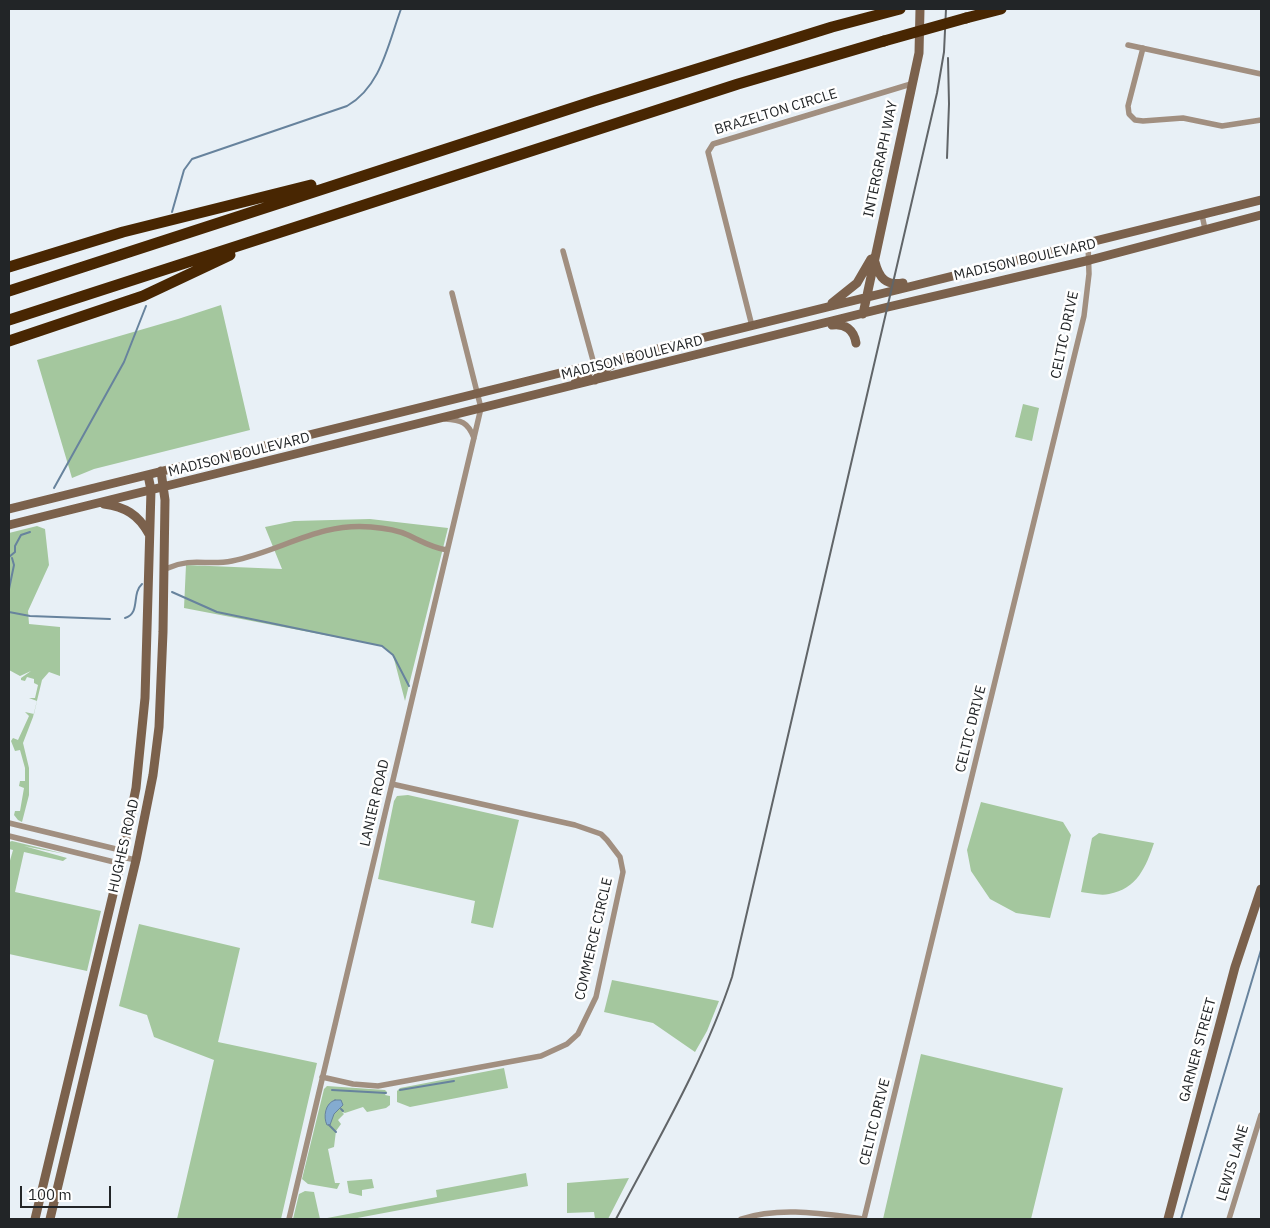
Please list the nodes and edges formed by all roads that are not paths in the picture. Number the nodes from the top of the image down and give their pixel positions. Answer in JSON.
{"nodes":[{"id":1,"x":900,"y":9,"type":"edge"},
{"id":2,"x":920,"y":9,"type":"edge"},
{"id":3,"x":1001,"y":9,"type":"edge"},
{"id":4,"x":1128,"y":45,"type":"dead end"},
{"id":5,"x":1143,"y":48,"type":"junction"},
{"id":6,"x":1261,"y":74,"type":"edge"},
{"id":7,"x":912,"y":84,"type":"junction"},
{"id":8,"x":1261,"y":120,"type":"edge"},
{"id":9,"x":372,"y":173,"type":"junction"},
{"id":10,"x":1261,"y":200,"type":"edge"},
{"id":11,"x":1202,"y":215,"type":"junction"},
{"id":12,"x":1261,"y":215,"type":"edge"},
{"id":13,"x":1205,"y":229,"type":"junction"},
{"id":14,"x":272,"y":236,"type":"junction"},
{"id":15,"x":1088,"y":243,"type":"junction"},
{"id":16,"x":877,"y":248,"type":"junction"},
{"id":17,"x":563,"y":251,"type":"dead end"},
{"id":18,"x":875,"y":259,"type":"junction"},
{"id":19,"x":1090,"y":260,"type":"junction"},
{"id":20,"x":9,"y":267,"type":"edge"},
{"id":21,"x":946,"y":278,"type":"junction"},
{"id":22,"x":9,"y":291,"type":"edge"},
{"id":23,"x":452,"y":293,"type":"dead end"},
{"id":24,"x":866,"y":297,"type":"junction"},
{"id":25,"x":824,"y":307,"type":"junction"},
{"id":26,"x":863,"y":314,"type":"junction"},
{"id":27,"x":9,"y":320,"type":"edge"},
{"id":28,"x":752,"y":326,"type":"junction"},
{"id":29,"x":783,"y":334,"type":"junction"},
{"id":30,"x":9,"y":342,"type":"edge"},
{"id":31,"x":856,"y":343,"type":"dead end"},
{"id":32,"x":634,"y":355,"type":"junction"},
{"id":33,"x":594,"y":364,"type":"junction"},
{"id":34,"x":595,"y":381,"type":"junction"},
{"id":35,"x":564,"y":390,"type":"junction"},
{"id":36,"x":476,"y":394,"type":"junction"},
{"id":37,"x":481,"y":408,"type":"junction"},
{"id":38,"x":441,"y":418,"type":"junction"},
{"id":39,"x":333,"y":429,"type":"junction"},
{"id":40,"x":474,"y":439,"type":"junction"},
{"id":41,"x":337,"y":445,"type":"junction"},
{"id":42,"x":161,"y":471,"type":"junction"},
{"id":43,"x":148,"y":474,"type":"junction"},
{"id":44,"x":193,"y":480,"type":"junction"},
{"id":45,"x":164,"y":487,"type":"junction"},
{"id":46,"x":151,"y":490,"type":"junction"},
{"id":47,"x":98,"y":504,"type":"junction"},
{"id":48,"x":9,"y":509,"type":"edge"},
{"id":49,"x":9,"y":526,"type":"edge"},
{"id":50,"x":149,"y":534,"type":"junction"},
{"id":51,"x":447,"y":550,"type":"junction"},
{"id":52,"x":168,"y":568,"type":"junction"},
{"id":53,"x":163,"y":621,"type":"junction"},
{"id":54,"x":392,"y":784,"type":"junction"},
{"id":55,"x":9,"y":823,"type":"edge"},
{"id":56,"x":34,"y":829,"type":"junction"},
{"id":57,"x":9,"y":836,"type":"edge"},
{"id":58,"x":31,"y":841,"type":"junction"},
{"id":59,"x":122,"y":857,"type":"junction"},
{"id":60,"x":136,"y":860,"type":"junction"},
{"id":61,"x":1261,"y":889,"type":"edge"},
{"id":62,"x":322,"y":1077,"type":"junction"},
{"id":63,"x":1261,"y":1115,"type":"edge"},
{"id":64,"x":35,"y":1219,"type":"edge"},
{"id":65,"x":50,"y":1219,"type":"edge"},
{"id":66,"x":289,"y":1219,"type":"edge"},
{"id":67,"x":741,"y":1219,"type":"edge"},
{"id":68,"x":864,"y":1219,"type":"edge"},
{"id":69,"x":1168,"y":1219,"type":"edge"},
{"id":70,"x":1229,"y":1219,"type":"edge"}],
"edges":[{"from":1,"to":9,"type":"highway"},
{"from":2,"to":7,"type":"main road","name":"INTERGRAPH WAY"},
{"from":3,"to":14,"type":"highway","bridge":true},
{"from":4,"to":5,"type":"street"},
{"from":5,"to":6,"type":"street"},
{"from":5,"to":8,"type":"street"},
{"from":7,"to":16,"type":"main road","name":"INTERGRAPH WAY"},
{"from":7,"to":28,"type":"street","name":"BRAZELTON CIRCLE"},
{"from":9,"to":20,"type":"highway"},
{"from":9,"to":22,"type":"highway"},
{"from":10,"to":11,"type":"main road","name":"MADISON BOULEVARD"},
{"from":11,"to":13,"type":"street"},
{"from":11,"to":15,"type":"main road","name":"MADISON BOULEVARD"},
{"from":12,"to":13,"type":"main road","name":"MADISON BOULEVARD"},
{"from":13,"to":19,"type":"main road","name":"MADISON BOULEVARD"},
{"from":14,"to":27,"type":"highway"},
{"from":14,"to":30,"type":"highway"},
{"from":15,"to":19,"type":"street","name":"CELTIC DRIVE"},
{"from":15,"to":21,"type":"main road","name":"MADISON BOULEVARD"},
{"from":16,"to":18,"type":"main road","name":"INTERGRAPH WAY"},
{"from":16,"to":25,"type":"main road"},
{"from":17,"to":33,"type":"street"},
{"from":18,"to":21,"type":"main road"},
{"from":18,"to":24,"type":"main road","name":"INTERGRAPH WAY"},
{"from":19,"to":26,"type":"main road","name":"MADISON BOULEVARD"},
{"from":19,"to":68,"type":"street","name":"CELTIC DRIVE"},
{"from":21,"to":24,"type":"main road","name":"MADISON BOULEVARD"},
{"from":23,"to":36,"type":"street"},
{"from":24,"to":25,"type":"main road","name":"MADISON BOULEVARD"},
{"from":24,"to":26,"type":"main road","name":"INTERGRAPH WAY"},
{"from":25,"to":28,"type":"main road","name":"MADISON BOULEVARD"},
{"from":26,"to":29,"type":"main road","name":"MADISON BOULEVARD"},
{"from":28,"to":32,"type":"main road","name":"MADISON BOULEVARD"},
{"from":29,"to":31,"type":"main road"},
{"from":29,"to":34,"type":"main road","name":"MADISON BOULEVARD"},
{"from":32,"to":33,"type":"main road","name":"MADISON BOULEVARD"},
{"from":32,"to":34,"type":"main road"},
{"from":33,"to":35,"type":"main road"},
{"from":33,"to":36,"type":"main road","name":"MADISON BOULEVARD"},
{"from":34,"to":35,"type":"main road","name":"MADISON BOULEVARD"},
{"from":35,"to":37,"type":"main road","name":"MADISON BOULEVARD"},
{"from":36,"to":37,"type":"street"},
{"from":36,"to":39,"type":"main road","name":"MADISON BOULEVARD"},
{"from":37,"to":38,"type":"main road","name":"MADISON BOULEVARD"},
{"from":37,"to":40,"type":"street","name":"LANIER ROAD"},
{"from":38,"to":40,"type":"street"},
{"from":38,"to":41,"type":"main road","name":"MADISON BOULEVARD"},
{"from":39,"to":41,"type":"main road"},
{"from":39,"to":42,"type":"main road","name":"MADISON BOULEVARD"},
{"from":40,"to":51,"type":"street","name":"LANIER ROAD"},
{"from":41,"to":44,"type":"main road","name":"MADISON BOULEVARD"},
{"from":42,"to":43,"type":"main road","name":"MADISON BOULEVARD"},
{"from":42,"to":45,"type":"main road","name":"HUGHES ROAD"},
{"from":43,"to":46,"type":"main road","name":"HUGHES ROAD"},
{"from":43,"to":48,"type":"main road","name":"MADISON BOULEVARD"},
{"from":44,"to":45,"type":"main road","name":"MADISON BOULEVARD"},
{"from":44,"to":52,"type":"main road"},
{"from":45,"to":46,"type":"main road","name":"MADISON BOULEVARD"},
{"from":45,"to":53,"type":"main road","name":"HUGHES ROAD"},
{"from":46,"to":47,"type":"main road","name":"MADISON BOULEVARD"},
{"from":46,"to":50,"type":"main road","name":"HUGHES ROAD"},
{"from":47,"to":49,"type":"main road","name":"MADISON BOULEVARD"},
{"from":47,"to":50,"type":"main road"},
{"from":50,"to":59,"type":"main road","name":"HUGHES ROAD"},
{"from":51,"to":52,"type":"street"},
{"from":51,"to":54,"type":"street","name":"LANIER ROAD"},
{"from":52,"to":53,"type":"main road"},
{"from":53,"to":60,"type":"main road","name":"HUGHES ROAD"},
{"from":54,"to":62,"type":"street","name":"LANIER ROAD"},
{"from":54,"to":62,"type":"street","name":"COMMERCE CIRCLE"},
{"from":55,"to":56,"type":"street"},
{"from":56,"to":58,"type":"street"},
{"from":56,"to":59,"type":"street"},
{"from":57,"to":58,"type":"street"},
{"from":58,"to":59,"type":"street"},
{"from":59,"to":60,"type":"street"},
{"from":59,"to":64,"type":"main road","name":"HUGHES ROAD"},
{"from":60,"to":65,"type":"main road","name":"HUGHES ROAD"},
{"from":61,"to":69,"type":"main road","name":"GARNER STREET"},
{"from":62,"to":66,"type":"street","name":"LANIER ROAD"},
{"from":63,"to":70,"type":"street","name":"LEWIS LANE"},
{"from":67,"to":68,"type":"street"}]}
